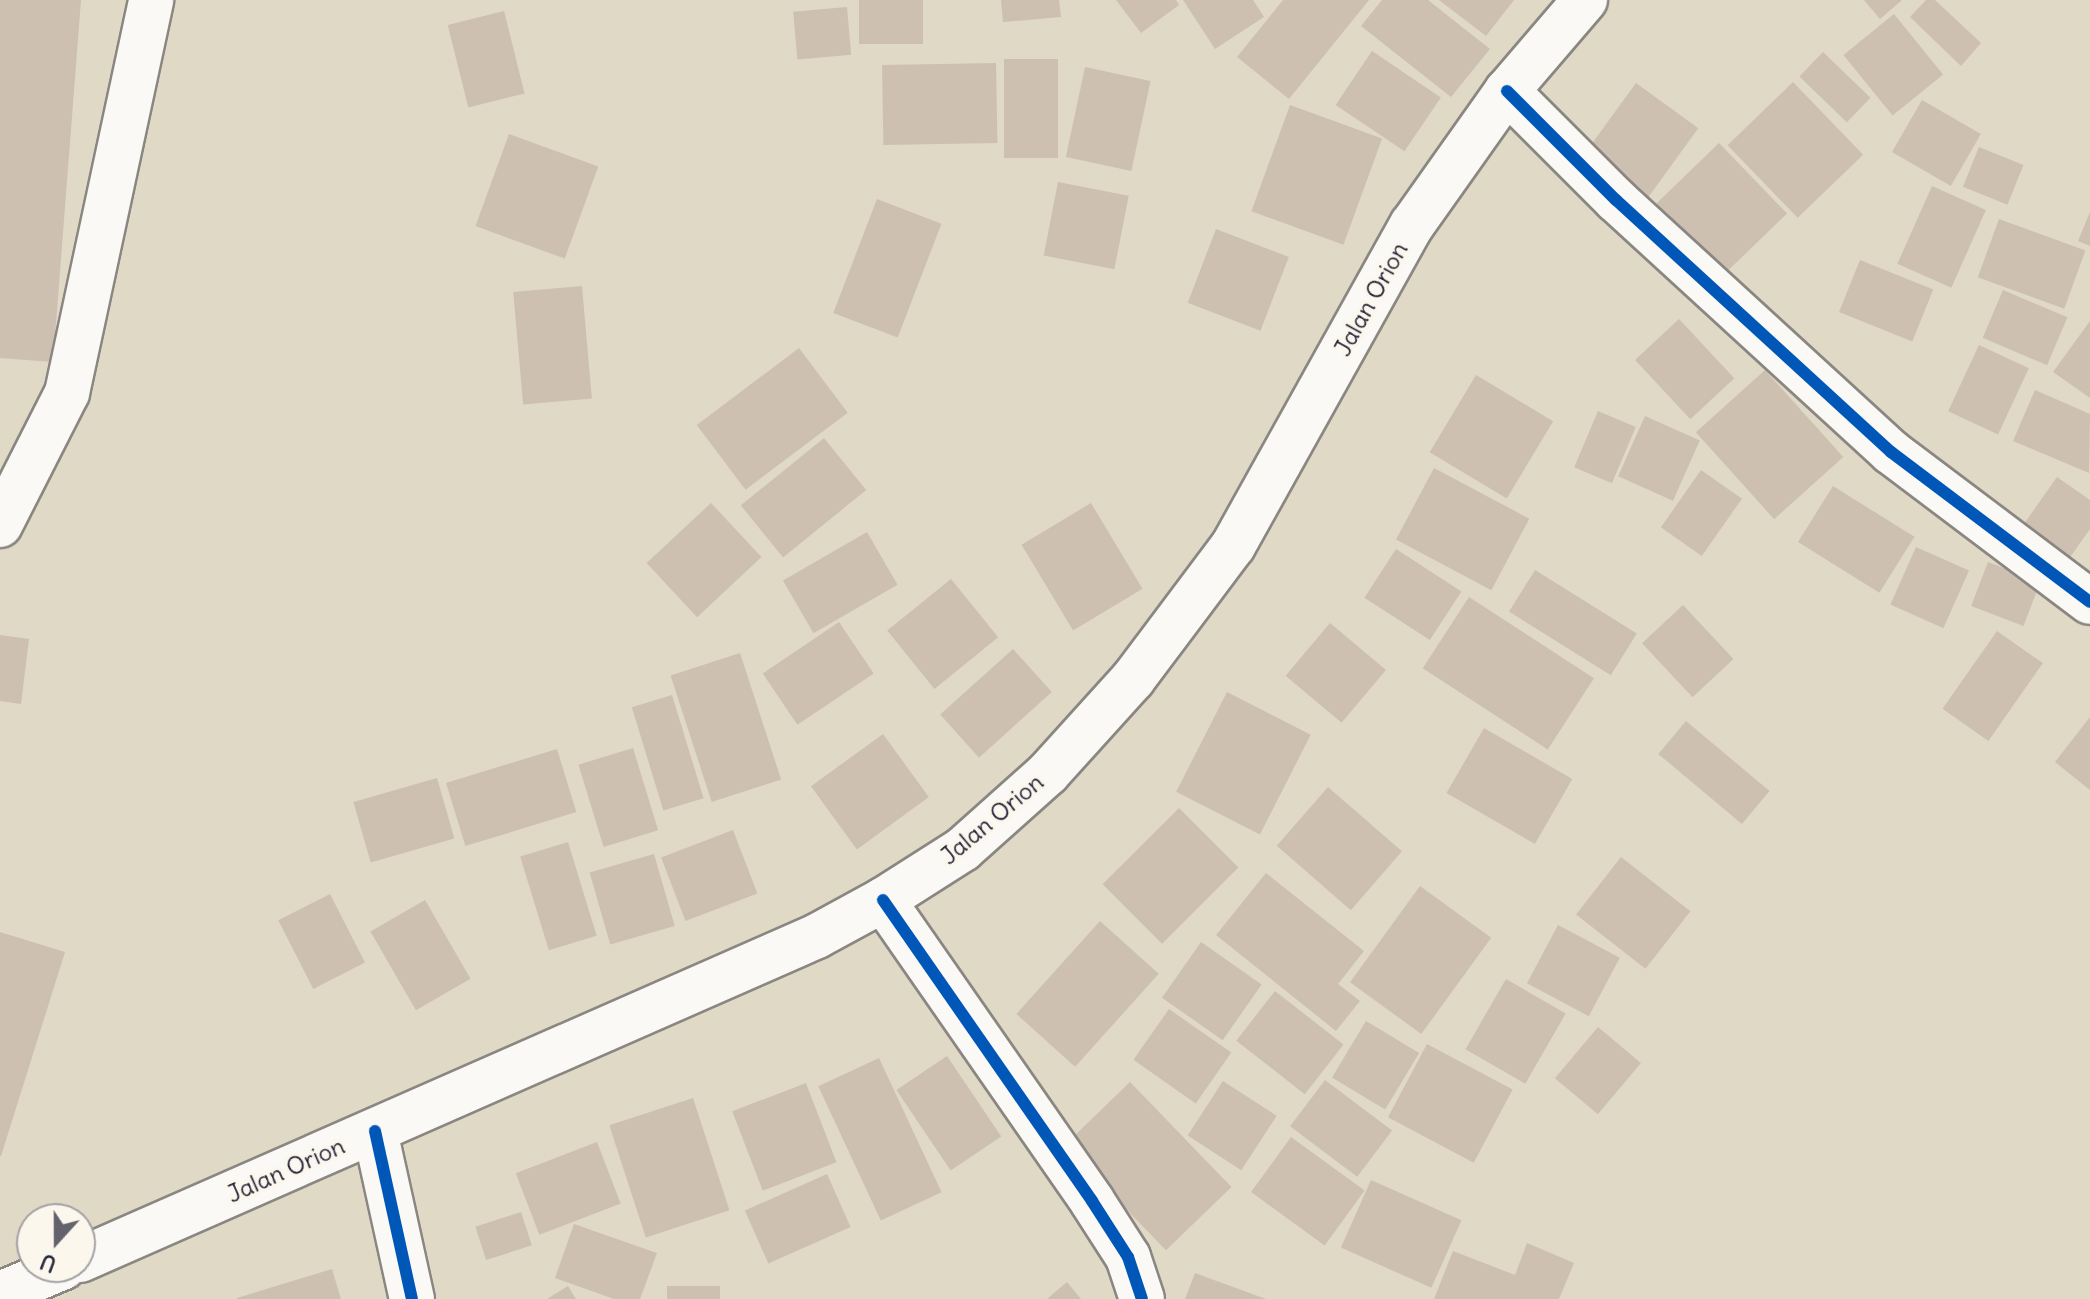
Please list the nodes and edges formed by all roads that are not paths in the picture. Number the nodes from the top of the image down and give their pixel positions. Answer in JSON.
{"nodes":[{"id":1,"x":151,"y":0,"type":"edge"},
{"id":2,"x":1585,"y":0,"type":"edge"},
{"id":3,"x":1507,"y":91,"type":"junction"},
{"id":4,"x":0,"y":525,"type":"edge"},
{"id":5,"x":2090,"y":602,"type":"edge"},
{"id":6,"x":883,"y":900,"type":"junction"},
{"id":7,"x":375,"y":1131,"type":"junction"},
{"id":8,"x":96,"y":1253,"type":"edge"},
{"id":9,"x":26,"y":1283,"type":"edge"},
{"id":10,"x":0,"y":1294,"type":"edge"},
{"id":11,"x":412,"y":1299,"type":"edge"},
{"id":12,"x":1142,"y":1299,"type":"edge"}],
"edges":[{"from":1,"to":4,"type":"main road"},
{"from":2,"to":3,"type":"main road","name":"Jalan Orion"},
{"from":3,"to":5,"type":"main road"},
{"from":3,"to":6,"type":"main road","name":"Jalan Orion"},
{"from":6,"to":7,"type":"main road","name":"Jalan Orion"},
{"from":6,"to":12,"type":"main road"},
{"from":7,"to":8,"type":"main road","name":"Jalan Orion"},
{"from":7,"to":11,"type":"main road"},
{"from":9,"to":10,"type":"main road"}]}
